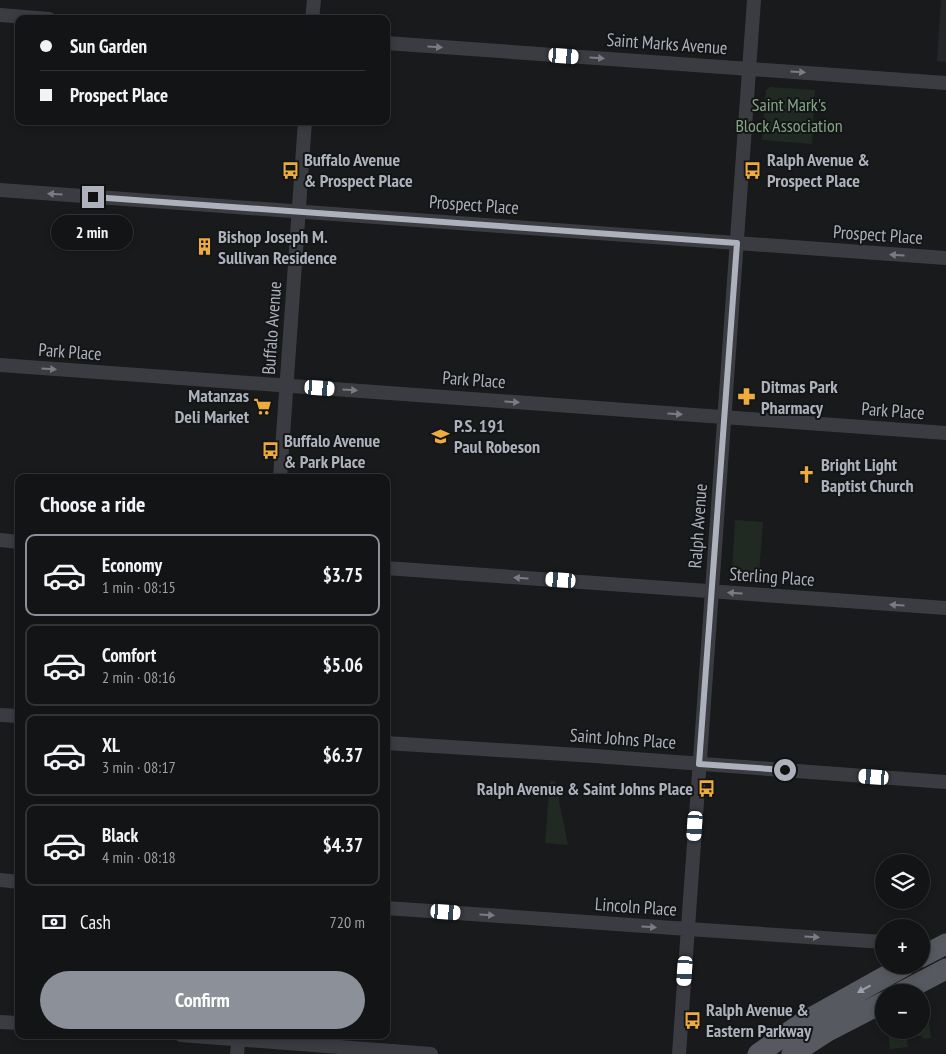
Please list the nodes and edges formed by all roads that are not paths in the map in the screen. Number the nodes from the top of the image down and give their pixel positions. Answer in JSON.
{"nodes":[{"id":1,"x":314,"y":0,"type":"edge"},
{"id":2,"x":754,"y":0,"type":"edge"},
{"id":3,"x":0,"y":15,"type":"edge"},
{"id":4,"x":312,"y":15,"type":"edge"},
{"id":5,"x":15,"y":16,"type":"edge"},
{"id":6,"x":390,"y":43,"type":"edge"},
{"id":7,"x":749,"y":69,"type":"junction"},
{"id":8,"x":946,"y":83,"type":"edge"},
{"id":9,"x":305,"y":125,"type":"edge"},
{"id":10,"x":0,"y":190,"type":"edge"},
{"id":11,"x":299,"y":212,"type":"junction"},
{"id":12,"x":737,"y":243,"type":"junction"},
{"id":13,"x":946,"y":258,"type":"edge"},
{"id":14,"x":0,"y":365,"type":"edge"},
{"id":15,"x":287,"y":386,"type":"junction"},
{"id":16,"x":724,"y":417,"type":"junction"},
{"id":17,"x":946,"y":433,"type":"edge"},
{"id":18,"x":280,"y":474,"type":"edge"},
{"id":19,"x":0,"y":540,"type":"edge"},
{"id":20,"x":15,"y":542,"type":"edge"},
{"id":21,"x":390,"y":568,"type":"edge"},
{"id":22,"x":712,"y":591,"type":"junction"},
{"id":23,"x":946,"y":608,"type":"edge"},
{"id":24,"x":0,"y":715,"type":"edge"},
{"id":25,"x":15,"y":716,"type":"edge"},
{"id":26,"x":390,"y":743,"type":"edge"},
{"id":27,"x":699,"y":764,"type":"junction"},
{"id":28,"x":946,"y":782,"type":"edge"},
{"id":29,"x":0,"y":880,"type":"edge"},
{"id":30,"x":15,"y":882,"type":"edge"},
{"id":31,"x":390,"y":908,"type":"edge"},
{"id":32,"x":688,"y":930,"type":"junction"},
{"id":33,"x":875,"y":941,"type":"edge"},
{"id":34,"x":946,"y":944,"type":"edge"},
{"id":35,"x":930,"y":952,"type":"edge"},
{"id":36,"x":946,"y":969,"type":"edge"},
{"id":37,"x":890,"y":974,"type":"edge"},
{"id":38,"x":917,"y":984,"type":"edge"},
{"id":39,"x":875,"y":1006,"type":"edge"},
{"id":40,"x":0,"y":1022,"type":"edge"},
{"id":41,"x":15,"y":1023,"type":"edge"},
{"id":42,"x":239,"y":1039,"type":"edge"},
{"id":43,"x":262,"y":1039,"type":"edge"},
{"id":44,"x":756,"y":1053,"type":"edge"},
{"id":45,"x":237,"y":1054,"type":"edge"},
{"id":46,"x":431,"y":1054,"type":"edge"},
{"id":47,"x":679,"y":1054,"type":"edge"},
{"id":48,"x":792,"y":1054,"type":"edge"}],
"edges":[{"from":1,"to":4,"type":"street"},
{"from":2,"to":7,"type":"street","name":"Ralph Avenue"},
{"from":3,"to":5,"type":"street"},
{"from":6,"to":7,"type":"street","name":"Saint Marks Avenue","one_way":true},
{"from":7,"to":8,"type":"street","name":"Saint Marks Avenue","one_way":true},
{"from":7,"to":12,"type":"street","name":"Ralph Avenue"},
{"from":9,"to":11,"type":"street","name":"Buffalo Avenue"},
{"from":11,"to":10,"type":"street","name":"Prospect Place","one_way":true},
{"from":11,"to":12,"type":"street","name":"Prospect Place"},
{"from":11,"to":15,"type":"street","name":"Buffalo Avenue"},
{"from":13,"to":12,"type":"street","name":"Prospect Place","one_way":true},
{"from":12,"to":16,"type":"street","name":"Ralph Avenue"},
{"from":14,"to":15,"type":"street","name":"Park Place","one_way":true},
{"from":15,"to":16,"type":"street","name":"Park Place","one_way":true},
{"from":15,"to":18,"type":"street","name":"Buffalo Avenue"},
{"from":16,"to":17,"type":"street","name":"Park Place"},
{"from":16,"to":22,"type":"street","name":"Ralph Avenue"},
{"from":19,"to":20,"type":"street"},
{"from":22,"to":21,"type":"street","name":"Sterling Place","one_way":true},
{"from":23,"to":22,"type":"street","name":"Sterling Place","one_way":true},
{"from":22,"to":27,"type":"street","name":"Ralph Avenue"},
{"from":24,"to":25,"type":"street"},
{"from":26,"to":27,"type":"street","name":"Saint Johns Place"},
{"from":27,"to":28,"type":"street","name":"Saint Johns Place"},
{"from":27,"to":32,"type":"street","name":"Ralph Avenue"},
{"from":29,"to":30,"type":"street"},
{"from":31,"to":32,"type":"street","name":"Lincoln Place","one_way":true},
{"from":32,"to":33,"type":"street","name":"Lincoln Place","one_way":true},
{"from":32,"to":47,"type":"street","name":"Ralph Avenue"},
{"from":34,"to":35,"type":"main road"},
{"from":36,"to":38,"type":"main road"},
{"from":37,"to":44,"type":"main road","one_way":true},
{"from":39,"to":48,"type":"main road"},
{"from":40,"to":41,"type":"street"},
{"from":42,"to":45,"type":"street"},
{"from":43,"to":46,"type":"street"}]}
